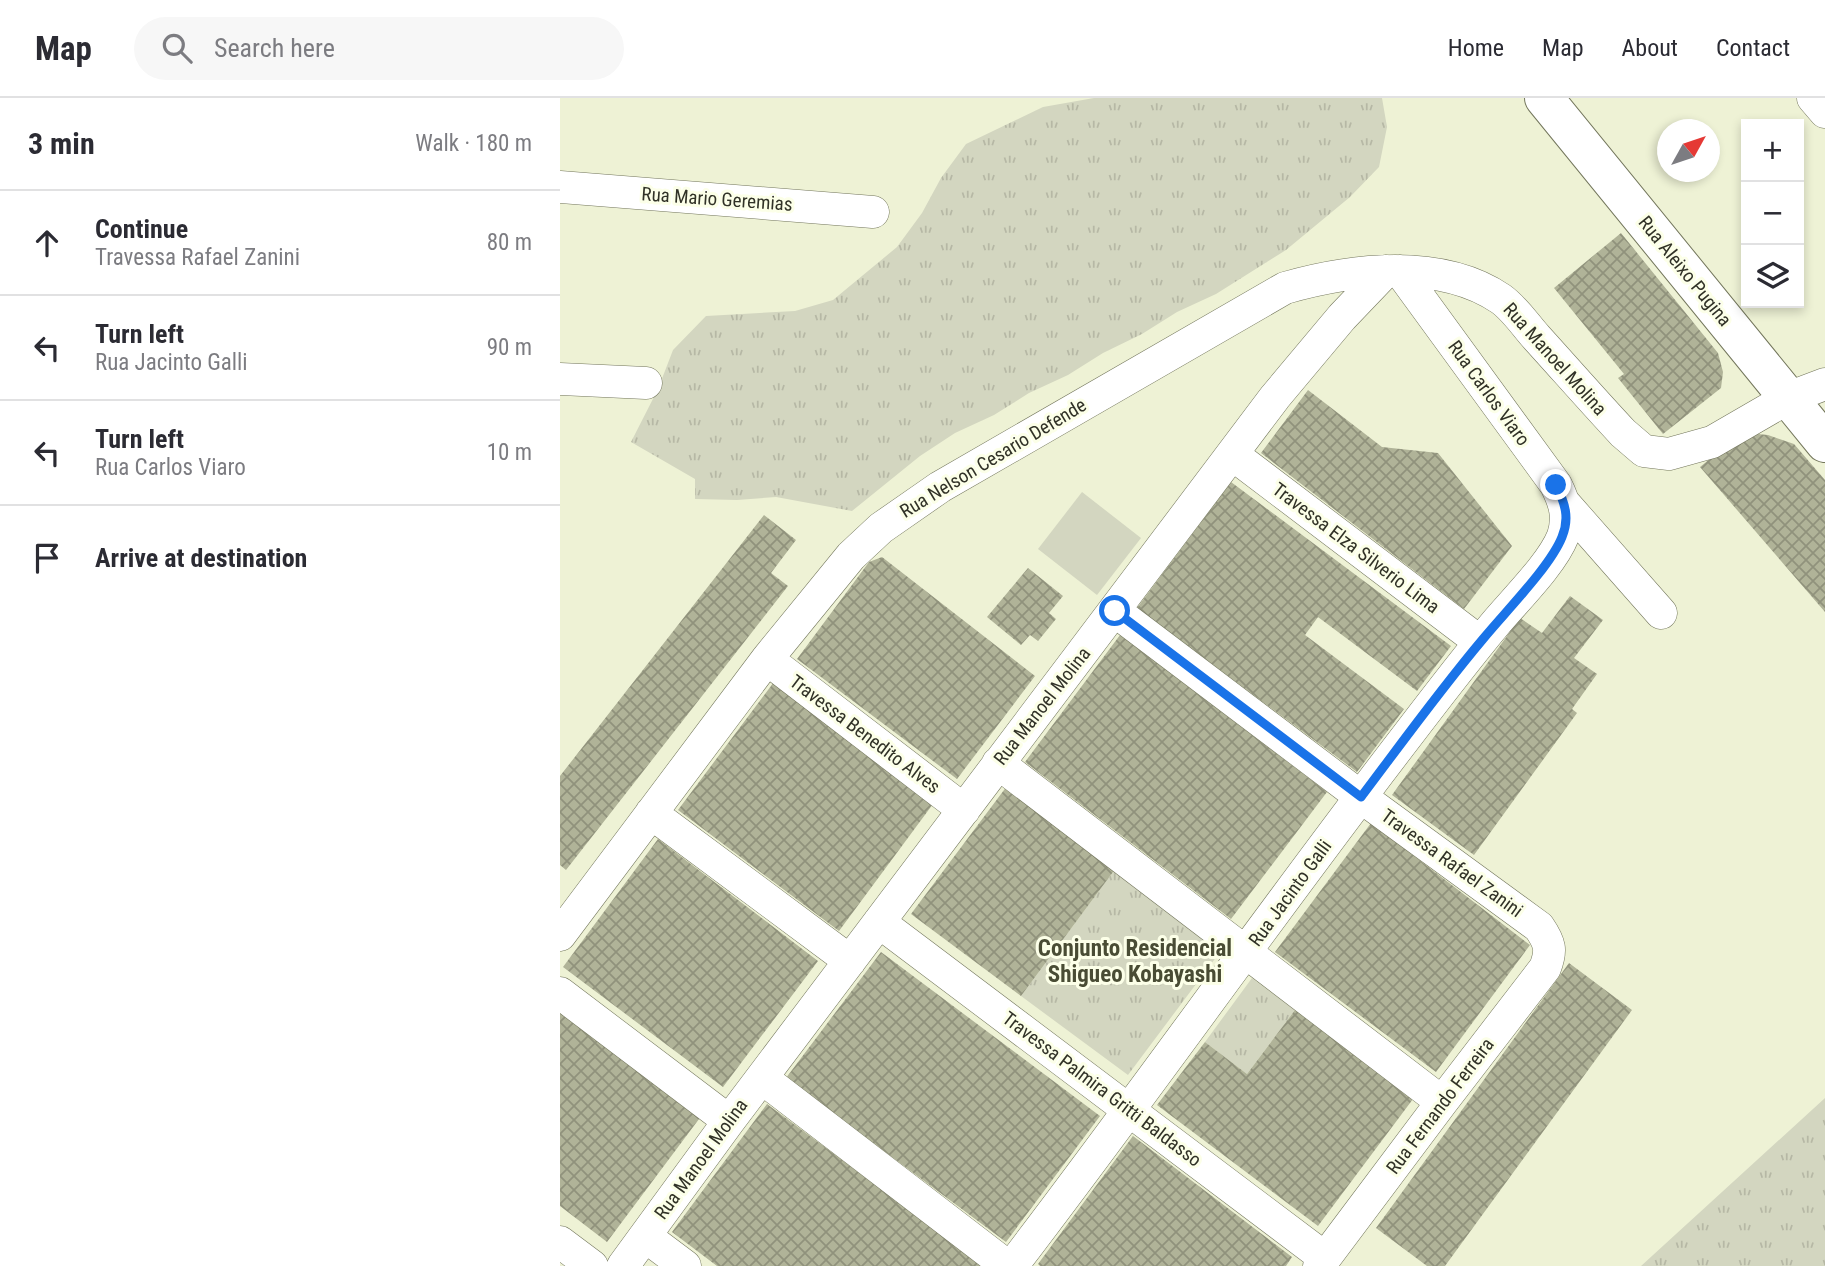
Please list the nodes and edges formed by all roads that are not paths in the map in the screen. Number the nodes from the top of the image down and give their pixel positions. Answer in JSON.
{"nodes":[{"id":1,"x":1544,"y":98,"type":"edge"},
{"id":2,"x":1814,"y":98,"type":"edge"},
{"id":3,"x":1825,"y":112,"type":"edge"},
{"id":4,"x":560,"y":187,"type":"edge"},
{"id":5,"x":873,"y":212,"type":"dead end"},
{"id":6,"x":1393,"y":271,"type":"junction"},
{"id":7,"x":560,"y":379,"type":"edge"},
{"id":8,"x":646,"y":383,"type":"dead end"},
{"id":9,"x":1825,"y":384,"type":"edge"},
{"id":10,"x":1788,"y":398,"type":"junction"},
{"id":11,"x":1825,"y":443,"type":"edge"},
{"id":12,"x":1232,"y":454,"type":"junction"},
{"id":13,"x":1566,"y":512,"type":"junction"},
{"id":14,"x":1115,"y":611,"type":"junction"},
{"id":15,"x":1661,"y":613,"type":"dead end"},
{"id":16,"x":1480,"y":642,"type":"junction"},
{"id":17,"x":767,"y":659,"type":"junction"},
{"id":18,"x":999,"y":763,"type":"junction"},
{"id":19,"x":1361,"y":797,"type":"junction"},
{"id":20,"x":964,"y":810,"type":"junction"},
{"id":21,"x":651,"y":813,"type":"junction"},
{"id":22,"x":878,"y":922,"type":"junction"},
{"id":23,"x":560,"y":935,"type":"edge"},
{"id":24,"x":1549,"y":942,"type":"joint"},
{"id":25,"x":1246,"y":953,"type":"junction"},
{"id":26,"x":850,"y":961,"type":"junction"},
{"id":27,"x":560,"y":993,"type":"edge"},
{"id":28,"x":762,"y":1078,"type":"junction"},
{"id":29,"x":1442,"y":1102,"type":"junction"},
{"id":30,"x":1131,"y":1110,"type":"junction"},
{"id":31,"x":729,"y":1121,"type":"junction"},
{"id":32,"x":645,"y":1236,"type":"junction"},
{"id":33,"x":560,"y":1242,"type":"edge"},
{"id":34,"x":1322,"y":1262,"type":"edge"},
{"id":35,"x":592,"y":1266,"type":"edge"},
{"id":36,"x":623,"y":1266,"type":"edge"},
{"id":37,"x":685,"y":1266,"type":"edge"},
{"id":38,"x":1007,"y":1266,"type":"edge"},
{"id":39,"x":1013,"y":1266,"type":"edge"}],
"edges":[{"from":1,"to":10,"type":"street","name":"Rua Aleixo Pugina"},
{"from":2,"to":3,"type":"street"},
{"from":4,"to":5,"type":"street","name":"Rua Mario Geremias"},
{"from":6,"to":10,"type":"street","name":"Rua Manoel Molina"},
{"from":6,"to":12,"type":"street","name":"Rua Manoel Molina"},
{"from":6,"to":13,"type":"street","name":"Rua Carlos Viaro"},
{"from":6,"to":17,"type":"street","name":"Rua Nelson Cesario Defende"},
{"from":7,"to":8,"type":"street"},
{"from":9,"to":10,"type":"street"},
{"from":10,"to":11,"type":"street","name":"Rua Aleixo Pugina"},
{"from":12,"to":14,"type":"street","name":"Rua Manoel Molina"},
{"from":12,"to":16,"type":"street","name":"Travessa Elza Silverio Lima"},
{"from":13,"to":15,"type":"street","name":"Rua Carlos Viaro"},
{"from":13,"to":16,"type":"street","name":"Rua Jacinto Galli"},
{"from":14,"to":18,"type":"street","name":"Rua Manoel Molina"},
{"from":14,"to":19,"type":"street","name":"Travessa Rafael Zanini"},
{"from":16,"to":19,"type":"street","name":"Rua Jacinto Galli"},
{"from":17,"to":20,"type":"street","name":"Travessa Benedito Alves"},
{"from":17,"to":21,"type":"street","name":"Rua Nelson Cesario Defende"},
{"from":18,"to":20,"type":"street","name":"Rua Manoel Molina"},
{"from":18,"to":25,"type":"street"},
{"from":19,"to":24,"type":"street","name":"Travessa Rafael Zanini"},
{"from":19,"to":25,"type":"street","name":"Rua Jacinto Galli"},
{"from":20,"to":22,"type":"street","name":"Rua Manoel Molina"},
{"from":21,"to":23,"type":"street","name":"Rua Nelson Cesario Defende"},
{"from":21,"to":26,"type":"street"},
{"from":22,"to":26,"type":"street","name":"Rua Manoel Molina"},
{"from":22,"to":30,"type":"street","name":"Travessa Palmira Gritti Baldasso"},
{"from":24,"to":29,"type":"street","name":"Rua Fernando Ferreira"},
{"from":25,"to":29,"type":"street"},
{"from":25,"to":30,"type":"street","name":"Rua Jacinto Galli"},
{"from":26,"to":28,"type":"street","name":"Rua Manoel Molina"},
{"from":27,"to":31,"type":"street"},
{"from":28,"to":31,"type":"street","name":"Rua Manoel Molina"},
{"from":28,"to":38,"type":"street"},
{"from":29,"to":34,"type":"street","name":"Rua Fernando Ferreira"},
{"from":30,"to":34,"type":"street","name":"Travessa Palmira Gritti Baldasso"},
{"from":30,"to":39,"type":"street","name":"Rua Jacinto Galli"},
{"from":31,"to":32,"type":"street","name":"Rua Manoel Molina"},
{"from":32,"to":36,"type":"street","name":"Rua Manoel Molina"},
{"from":32,"to":37,"type":"street"},
{"from":33,"to":35,"type":"street"}]}
